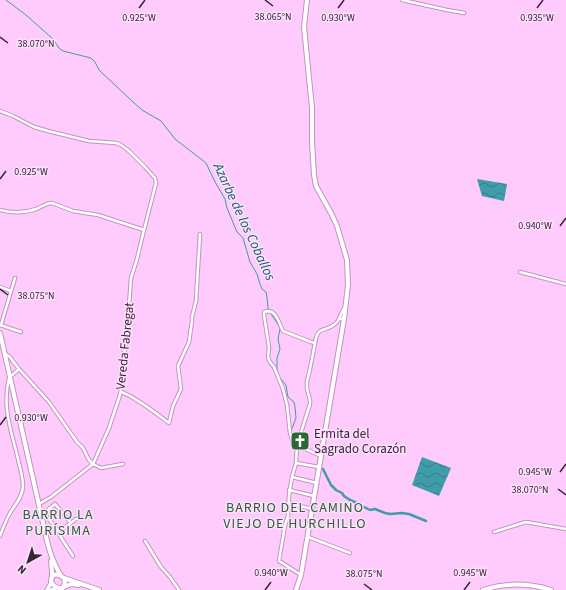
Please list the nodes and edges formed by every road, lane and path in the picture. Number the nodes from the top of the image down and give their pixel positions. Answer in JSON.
{"nodes":[{"id":1,"x":307,"y":0,"type":"edge"},
{"id":2,"x":402,"y":0,"type":"edge"},
{"id":3,"x":464,"y":13,"type":"dead end"},
{"id":4,"x":0,"y":111,"type":"edge"},
{"id":5,"x":0,"y":210,"type":"edge"},
{"id":6,"x":144,"y":230,"type":"junction"},
{"id":7,"x":200,"y":234,"type":"dead end"},
{"id":8,"x":520,"y":272,"type":"dead end"},
{"id":9,"x":15,"y":278,"type":"dead end"},
{"id":10,"x":566,"y":284,"type":"edge"},
{"id":11,"x":0,"y":287,"type":"edge"},
{"id":12,"x":11,"y":291,"type":"junction"},
{"id":13,"x":346,"y":305,"type":"junction"},
{"id":14,"x":339,"y":319,"type":"junction"},
{"id":15,"x":344,"y":319,"type":"junction"},
{"id":16,"x":1,"y":325,"type":"edge"},
{"id":17,"x":21,"y":332,"type":"dead end"},
{"id":18,"x":0,"y":333,"type":"edge"},
{"id":19,"x":315,"y":343,"type":"junction"},
{"id":20,"x":3,"y":351,"type":"edge"},
{"id":21,"x":18,"y":369,"type":"junction"},
{"id":22,"x":10,"y":376,"type":"junction"},
{"id":23,"x":121,"y":392,"type":"junction"},
{"id":24,"x":297,"y":445,"type":"junction"},
{"id":25,"x":321,"y":456,"type":"junction"},
{"id":26,"x":296,"y":463,"type":"junction"},
{"id":27,"x":93,"y":464,"type":"junction"},
{"id":28,"x":123,"y":464,"type":"dead end"},
{"id":29,"x":319,"y":467,"type":"junction"},
{"id":30,"x":292,"y":477,"type":"junction"},
{"id":31,"x":317,"y":483,"type":"junction"},
{"id":32,"x":289,"y":490,"type":"junction"},
{"id":33,"x":314,"y":496,"type":"junction"},
{"id":34,"x":288,"y":503,"type":"junction"},
{"id":35,"x":39,"y":504,"type":"junction"},
{"id":36,"x":312,"y":509,"type":"junction"},
{"id":37,"x":43,"y":514,"type":"junction"},
{"id":38,"x":76,"y":519,"type":"dead end"},
{"id":39,"x":71,"y":523,"type":"junction"},
{"id":40,"x":566,"y":529,"type":"edge"},
{"id":41,"x":59,"y":532,"type":"junction"},
{"id":42,"x":494,"y":532,"type":"dead end"},
{"id":43,"x":0,"y":536,"type":"edge"},
{"id":44,"x":308,"y":537,"type":"junction"},
{"id":45,"x":145,"y":541,"type":"dead end"},
{"id":46,"x":350,"y":553,"type":"dead end"},
{"id":47,"x":51,"y":556,"type":"junction"},
{"id":48,"x":73,"y":556,"type":"dead end"},
{"id":49,"x":301,"y":575,"type":"junction"},
{"id":50,"x":62,"y":577,"type":"junction"},
{"id":51,"x":51,"y":581,"type":"junction"},
{"id":52,"x":90,"y":587,"type":"junction"},
{"id":53,"x":63,"y":589,"type":"edge"},
{"id":54,"x":48,"y":590,"type":"edge"},
{"id":55,"x":55,"y":590,"type":"edge"},
{"id":56,"x":99,"y":590,"type":"edge"},
{"id":57,"x":179,"y":590,"type":"edge"},
{"id":58,"x":296,"y":590,"type":"edge"},
{"id":59,"x":483,"y":590,"type":"edge"},
{"id":60,"x":551,"y":590,"type":"edge"}],
"edges":[{"from":1,"to":13,"type":"main road"},
{"from":2,"to":3,"type":"street"},
{"from":4,"to":6,"type":"street","name":"Vereda Fabregat"},
{"from":5,"to":6,"type":"street"},
{"from":6,"to":23,"type":"street","name":"Vereda Fabregat"},
{"from":7,"to":23,"type":"street"},
{"from":8,"to":10,"type":"street"},
{"from":9,"to":12,"type":"street"},
{"from":11,"to":12,"type":"street"},
{"from":12,"to":16,"type":"street"},
{"from":13,"to":14,"type":"street"},
{"from":13,"to":15,"type":"main road"},
{"from":14,"to":15,"type":"street"},
{"from":14,"to":19,"type":"street"},
{"from":15,"to":25,"type":"main road"},
{"from":16,"to":17,"type":"street"},
{"from":18,"to":20,"type":"main road"},
{"from":19,"to":24,"type":"street"},
{"from":19,"to":24,"type":"street"},
{"from":20,"to":21,"type":"street"},
{"from":20,"to":22,"type":"main road"},
{"from":21,"to":22,"type":"street"},
{"from":21,"to":27,"type":"street"},
{"from":22,"to":35,"type":"main road"},
{"from":22,"to":43,"type":"street"},
{"from":23,"to":27,"type":"street","name":"Vereda Fabregat"},
{"from":24,"to":25,"type":"street"},
{"from":24,"to":26,"type":"street"},
{"from":25,"to":29,"type":"main road"},
{"from":26,"to":29,"type":"street"},
{"from":26,"to":30,"type":"street"},
{"from":27,"to":28,"type":"street"},
{"from":27,"to":35,"type":"street","name":"Vereda Fabregat"},
{"from":29,"to":31,"type":"main road"},
{"from":30,"to":31,"type":"street"},
{"from":30,"to":32,"type":"street"},
{"from":31,"to":33,"type":"main road"},
{"from":32,"to":33,"type":"street"},
{"from":32,"to":34,"type":"street"},
{"from":33,"to":36,"type":"main road"},
{"from":34,"to":36,"type":"street"},
{"from":34,"to":49,"type":"street"},
{"from":35,"to":37,"type":"main road"},
{"from":36,"to":44,"type":"main road"},
{"from":37,"to":39,"type":"street"},
{"from":37,"to":41,"type":"street"},
{"from":37,"to":47,"type":"main road"},
{"from":38,"to":39,"type":"street"},
{"from":39,"to":41,"type":"street"},
{"from":40,"to":42,"type":"street"},
{"from":41,"to":48,"type":"street"},
{"from":44,"to":46,"type":"street"},
{"from":44,"to":49,"type":"main road"},
{"from":45,"to":57,"type":"street"},
{"from":47,"to":50,"type":"main road"},
{"from":47,"to":51,"type":"main road"},
{"from":49,"to":58,"type":"main road"},
{"from":50,"to":51,"type":"main road"},
{"from":50,"to":52,"type":"main road"},
{"from":50,"to":53,"type":"main road"},
{"from":51,"to":54,"type":"street"},
{"from":51,"to":55,"type":"main road"},
{"from":52,"to":53,"type":"main road"},
{"from":52,"to":56,"type":"main road"},
{"from":53,"to":55,"type":"main road"},
{"from":59,"to":60,"type":"main road"}]}
